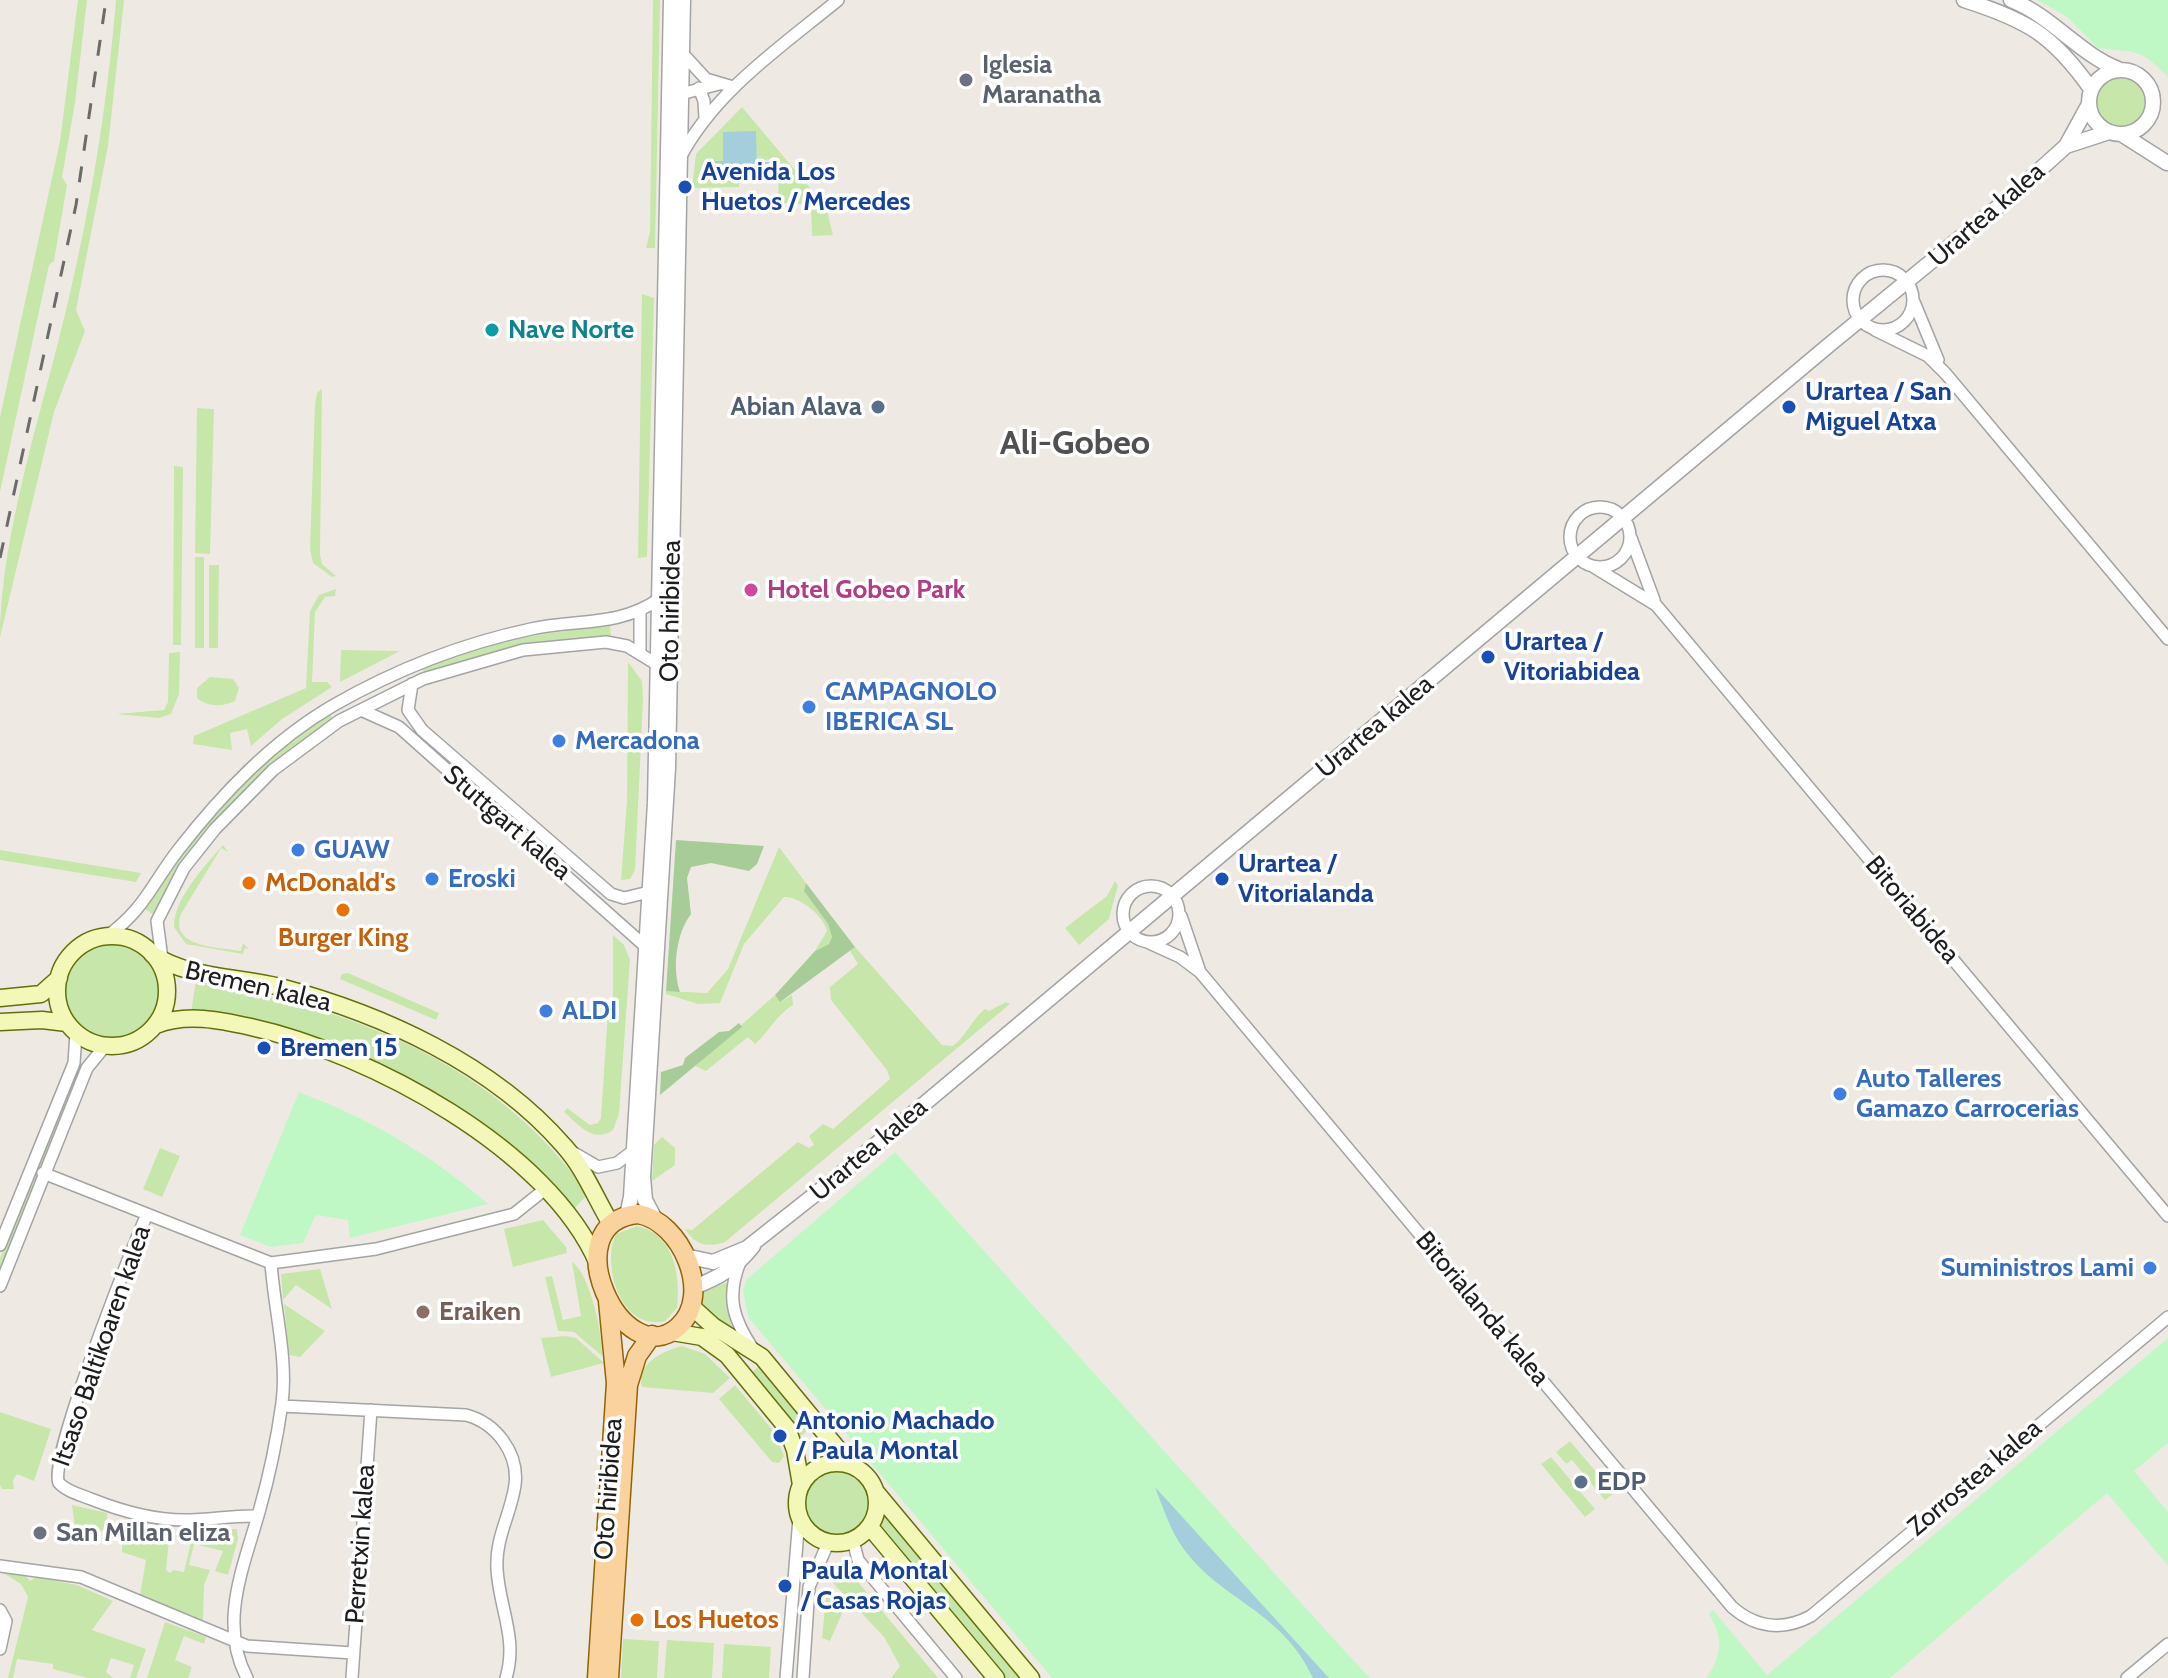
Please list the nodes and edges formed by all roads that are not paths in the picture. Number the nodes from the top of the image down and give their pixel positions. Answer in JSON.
{"nodes":[{"id":1,"x":671,"y":0,"type":"edge"},
{"id":2,"x":683,"y":0,"type":"edge"},
{"id":3,"x":838,"y":0,"type":"edge"},
{"id":4,"x":1964,"y":0,"type":"edge"},
{"id":5,"x":2015,"y":1,"type":"edge"},
{"id":6,"x":682,"y":53,"type":"junction"},
{"id":7,"x":2118,"y":70,"type":"junction"},
{"id":8,"x":719,"y":84,"type":"junction"},
{"id":9,"x":733,"y":87,"type":"junction"},
{"id":10,"x":699,"y":88,"type":"junction"},
{"id":11,"x":675,"y":96,"type":"junction"},
{"id":12,"x":2090,"y":97,"type":"junction"},
{"id":13,"x":705,"y":118,"type":"junction"},
{"id":14,"x":2147,"y":121,"type":"junction"},
{"id":15,"x":2116,"y":133,"type":"junction"},
{"id":16,"x":2066,"y":146,"type":"junction"},
{"id":17,"x":680,"y":158,"type":"junction"},
{"id":18,"x":2168,"y":164,"type":"edge"},
{"id":19,"x":1907,"y":282,"type":"junction"},
{"id":20,"x":1913,"y":298,"type":"junction"},
{"id":21,"x":1859,"y":320,"type":"junction"},
{"id":22,"x":1875,"y":330,"type":"junction"},
{"id":23,"x":1946,"y":374,"type":"junction"},
{"id":24,"x":1624,"y":519,"type":"junction"},
{"id":25,"x":1631,"y":535,"type":"junction"},
{"id":26,"x":1577,"y":557,"type":"junction"},
{"id":27,"x":1594,"y":567,"type":"junction"},
{"id":28,"x":659,"y":599,"type":"junction"},
{"id":29,"x":1656,"y":605,"type":"junction"},
{"id":30,"x":640,"y":613,"type":"junction"},
{"id":31,"x":2168,"y":639,"type":"edge"},
{"id":32,"x":640,"y":652,"type":"junction"},
{"id":33,"x":658,"y":665,"type":"junction"},
{"id":34,"x":412,"y":684,"type":"junction"},
{"id":35,"x":361,"y":710,"type":"junction"},
{"id":36,"x":649,"y":892,"type":"junction"},
{"id":37,"x":1172,"y":894,"type":"junction"},
{"id":38,"x":1180,"y":911,"type":"junction"},
{"id":39,"x":1128,"y":931,"type":"junction"},
{"id":40,"x":106,"y":937,"type":"junction"},
{"id":41,"x":1147,"y":942,"type":"junction"},
{"id":42,"x":646,"y":947,"type":"junction"},
{"id":43,"x":159,"y":963,"type":"junction"},
{"id":44,"x":1200,"y":972,"type":"junction"},
{"id":45,"x":59,"y":978,"type":"junction"},
{"id":46,"x":0,"y":998,"type":"edge"},
{"id":47,"x":0,"y":1022,"type":"edge"},
{"id":48,"x":156,"y":1025,"type":"junction"},
{"id":49,"x":71,"y":1028,"type":"junction"},
{"id":50,"x":105,"y":1046,"type":"junction"},
{"id":51,"x":566,"y":1147,"type":"junction"},
{"id":52,"x":633,"y":1151,"type":"junction"},
{"id":53,"x":43,"y":1173,"type":"junction"},
{"id":54,"x":544,"y":1190,"type":"junction"},
{"id":55,"x":147,"y":1214,"type":"junction"},
{"id":56,"x":2168,"y":1216,"type":"edge"},
{"id":57,"x":655,"y":1219,"type":"junction"},
{"id":58,"x":619,"y":1220,"type":"junction"},
{"id":59,"x":755,"y":1242,"type":"junction"},
{"id":60,"x":0,"y":1245,"type":"edge"},
{"id":61,"x":685,"y":1256,"type":"junction"},
{"id":62,"x":740,"y":1262,"type":"junction"},
{"id":63,"x":271,"y":1263,"type":"junction"},
{"id":64,"x":598,"y":1264,"type":"junction"},
{"id":65,"x":0,"y":1286,"type":"edge"},
{"id":66,"x":692,"y":1297,"type":"junction"},
{"id":67,"x":608,"y":1301,"type":"junction"},
{"id":68,"x":2168,"y":1317,"type":"edge"},
{"id":69,"x":672,"y":1332,"type":"junction"},
{"id":70,"x":652,"y":1335,"type":"junction"},
{"id":71,"x":756,"y":1353,"type":"junction"},
{"id":72,"x":282,"y":1406,"type":"junction"},
{"id":73,"x":371,"y":1410,"type":"junction"},
{"id":74,"x":852,"y":1466,"type":"junction"},
{"id":75,"x":801,"y":1485,"type":"junction"},
{"id":76,"x":876,"y":1492,"type":"junction"},
{"id":77,"x":258,"y":1516,"type":"junction"},
{"id":78,"x":799,"y":1518,"type":"junction"},
{"id":79,"x":870,"y":1527,"type":"junction"},
{"id":80,"x":853,"y":1540,"type":"junction"},
{"id":81,"x":828,"y":1543,"type":"junction"},
{"id":82,"x":0,"y":1566,"type":"edge"},
{"id":83,"x":0,"y":1610,"type":"edge"},
{"id":84,"x":1776,"y":1626,"type":"joint"},
{"id":85,"x":235,"y":1641,"type":"junction"},
{"id":86,"x":2168,"y":1644,"type":"edge"},
{"id":87,"x":0,"y":1649,"type":"edge"},
{"id":88,"x":353,"y":1653,"type":"junction"},
{"id":89,"x":247,"y":1678,"type":"edge"},
{"id":90,"x":352,"y":1678,"type":"edge"},
{"id":91,"x":506,"y":1678,"type":"edge"},
{"id":92,"x":597,"y":1678,"type":"edge"},
{"id":93,"x":609,"y":1678,"type":"edge"},
{"id":94,"x":786,"y":1678,"type":"edge"},
{"id":95,"x":803,"y":1678,"type":"edge"},
{"id":96,"x":956,"y":1678,"type":"edge"},
{"id":97,"x":996,"y":1678,"type":"edge"},
{"id":98,"x":1031,"y":1678,"type":"edge"},
{"id":99,"x":2127,"y":1678,"type":"edge"}],
"edges":[{"from":1,"to":11,"type":"street","name":"Oto hiribidea"},
{"from":2,"to":6,"type":"street","name":"Oto hiribidea"},
{"from":3,"to":9,"type":"street"},
{"from":4,"to":12,"type":"street"},
{"from":5,"to":7,"type":"street"},
{"from":6,"to":8,"type":"street"},
{"from":6,"to":11,"type":"street","name":"Oto hiribidea"},
{"from":7,"to":12,"type":"street"},
{"from":7,"to":14,"type":"street"},
{"from":8,"to":9,"type":"street"},
{"from":8,"to":10,"type":"street"},
{"from":9,"to":13,"type":"street"},
{"from":10,"to":11,"type":"street"},
{"from":10,"to":13,"type":"street"},
{"from":11,"to":17,"type":"street","name":"Oto hiribidea"},
{"from":11,"to":28,"type":"street","name":"Oto hiribidea"},
{"from":12,"to":15,"type":"street"},
{"from":12,"to":16,"type":"street","name":"Urartea kalea"},
{"from":13,"to":17,"type":"street"},
{"from":14,"to":15,"type":"street"},
{"from":14,"to":18,"type":"street"},
{"from":15,"to":16,"type":"street","name":"Urartea kalea"},
{"from":15,"to":18,"type":"street"},
{"from":16,"to":19,"type":"street","name":"Urartea kalea"},
{"from":17,"to":57,"type":"street","name":"Oto hiribidea"},
{"from":19,"to":20,"type":"street","name":"Urartea kalea"},
{"from":19,"to":21,"type":"street","name":"Urartea kalea"},
{"from":19,"to":21,"type":"street","name":"Urartea kalea"},
{"from":20,"to":22,"type":"street","name":"Urartea kalea"},
{"from":20,"to":23,"type":"street"},
{"from":21,"to":22,"type":"street"},
{"from":21,"to":24,"type":"street","name":"Urartea kalea"},
{"from":22,"to":23,"type":"street"},
{"from":23,"to":31,"type":"street"},
{"from":24,"to":25,"type":"street"},
{"from":24,"to":26,"type":"street","name":"Urartea kalea"},
{"from":24,"to":26,"type":"street"},
{"from":25,"to":27,"type":"street"},
{"from":25,"to":29,"type":"street","name":"Bitoriabidea"},
{"from":26,"to":27,"type":"street"},
{"from":26,"to":37,"type":"street","name":"Urartea kalea"},
{"from":27,"to":29,"type":"street","name":"Bitoriabidea"},
{"from":28,"to":30,"type":"street"},
{"from":28,"to":33,"type":"street","name":"Oto hiribidea"},
{"from":29,"to":56,"type":"street","name":"Bitoriabidea"},
{"from":30,"to":32,"type":"street"},
{"from":30,"to":40,"type":"street"},
{"from":32,"to":33,"type":"street"},
{"from":32,"to":34,"type":"street"},
{"from":33,"to":36,"type":"street","name":"Oto hiribidea"},
{"from":34,"to":35,"type":"street"},
{"from":34,"to":36,"type":"street","name":"Stuttgart kalea"},
{"from":35,"to":42,"type":"street","name":"Stuttgart kalea"},
{"from":35,"to":43,"type":"street"},
{"from":36,"to":42,"type":"street","name":"Oto hiribidea"},
{"from":37,"to":38,"type":"street"},
{"from":37,"to":39,"type":"street","name":"Urartea kalea"},
{"from":37,"to":39,"type":"street"},
{"from":38,"to":41,"type":"street"},
{"from":38,"to":44,"type":"street","name":"Bitorialanda kalea"},
{"from":39,"to":41,"type":"street"},
{"from":39,"to":59,"type":"street","name":"Urartea kalea"},
{"from":40,"to":43,"type":"main road"},
{"from":40,"to":45,"type":"main road"},
{"from":41,"to":44,"type":"street","name":"Bitorialanda kalea"},
{"from":42,"to":52,"type":"street","name":"Oto hiribidea"},
{"from":43,"to":48,"type":"main road"},
{"from":43,"to":51,"type":"main road","name":"Bremen kalea"},
{"from":44,"to":84,"type":"street","name":"Bitorialanda kalea"},
{"from":45,"to":46,"type":"main road"},
{"from":45,"to":49,"type":"main road"},
{"from":47,"to":49,"type":"main road"},
{"from":48,"to":50,"type":"main road"},
{"from":48,"to":54,"type":"main road","name":"Bremen kalea"},
{"from":49,"to":50,"type":"main road"},
{"from":49,"to":60,"type":"street"},
{"from":50,"to":53,"type":"street"},
{"from":51,"to":52,"type":"street","name":"Bremen kalea"},
{"from":51,"to":58,"type":"main road","name":"Bremen kalea"},
{"from":52,"to":58,"type":"street","name":"Oto hiribidea"},
{"from":53,"to":55,"type":"street"},
{"from":53,"to":65,"type":"street"},
{"from":54,"to":63,"type":"street"},
{"from":54,"to":64,"type":"main road","name":"Bremen kalea"},
{"from":55,"to":63,"type":"street"},
{"from":55,"to":77,"type":"street","name":"Itsaso Baltikoaren kalea"},
{"from":57,"to":58,"type":"main road"},
{"from":57,"to":61,"type":"main road"},
{"from":58,"to":64,"type":"main road"},
{"from":59,"to":61,"type":"street","name":"Urartea kalea"},
{"from":59,"to":62,"type":"street","name":"Urartea kalea"},
{"from":61,"to":66,"type":"main road"},
{"from":62,"to":66,"type":"street","name":"Urartea kalea"},
{"from":62,"to":71,"type":"street"},
{"from":63,"to":72,"type":"street"},
{"from":64,"to":67,"type":"main road"},
{"from":66,"to":69,"type":"main road"},
{"from":66,"to":71,"type":"main road"},
{"from":67,"to":70,"type":"main road"},
{"from":67,"to":92,"type":"main road","name":"Oto hiribidea"},
{"from":68,"to":84,"type":"street","name":"Zorrostea kalea"},
{"from":69,"to":70,"type":"main road"},
{"from":69,"to":75,"type":"main road"},
{"from":70,"to":93,"type":"main road","name":"Oto hiribidea"},
{"from":71,"to":74,"type":"main road"},
{"from":72,"to":73,"type":"street"},
{"from":72,"to":77,"type":"street"},
{"from":73,"to":88,"type":"street","name":"Perretxin kalea"},
{"from":73,"to":91,"type":"street"},
{"from":74,"to":75,"type":"main road"},
{"from":74,"to":76,"type":"main road"},
{"from":75,"to":78,"type":"main road"},
{"from":76,"to":79,"type":"main road"},
{"from":76,"to":98,"type":"main road"},
{"from":77,"to":85,"type":"street"},
{"from":78,"to":81,"type":"main road"},
{"from":78,"to":94,"type":"street"},
{"from":79,"to":80,"type":"main road"},
{"from":79,"to":97,"type":"main road"},
{"from":80,"to":81,"type":"main road"},
{"from":80,"to":96,"type":"street"},
{"from":81,"to":95,"type":"street"},
{"from":82,"to":85,"type":"street"},
{"from":83,"to":87,"type":"street"},
{"from":85,"to":88,"type":"street"},
{"from":85,"to":89,"type":"street"},
{"from":86,"to":99,"type":"street"},
{"from":88,"to":90,"type":"street","name":"Perretxin kalea"}]}
